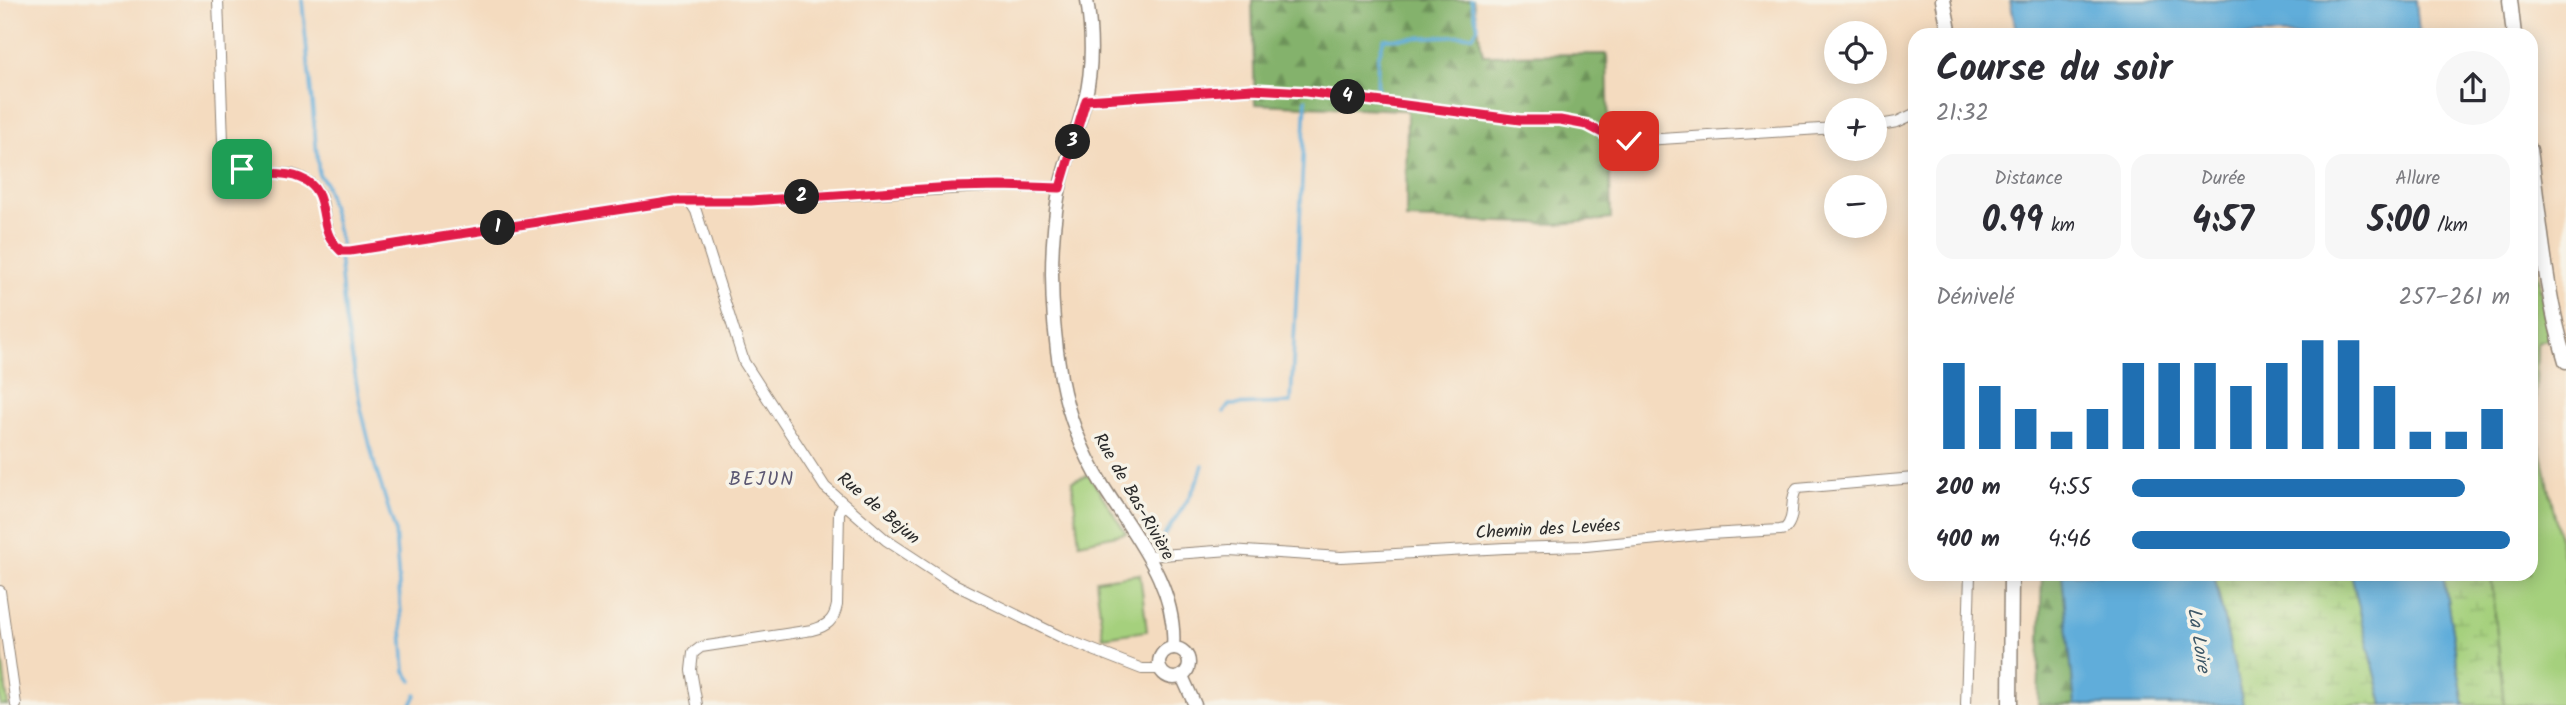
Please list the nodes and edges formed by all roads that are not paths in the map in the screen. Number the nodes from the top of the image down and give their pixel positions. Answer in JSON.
{"nodes":[{"id":1,"x":219,"y":0,"type":"edge"},
{"id":2,"x":1087,"y":0,"type":"edge"},
{"id":3,"x":1943,"y":0,"type":"edge"},
{"id":4,"x":2510,"y":0,"type":"edge"},
{"id":5,"x":1949,"y":28,"type":"edge"},
{"id":6,"x":2513,"y":28,"type":"edge"},
{"id":7,"x":1086,"y":100,"type":"junction"},
{"id":8,"x":1908,"y":117,"type":"edge"},
{"id":9,"x":1887,"y":124,"type":"edge"},
{"id":10,"x":1824,"y":129,"type":"edge"},
{"id":11,"x":1060,"y":188,"type":"junction"},
{"id":12,"x":689,"y":200,"type":"junction"},
{"id":13,"x":2538,"y":207,"type":"edge"},
{"id":14,"x":2566,"y":362,"type":"edge"},
{"id":15,"x":1908,"y":478,"type":"edge"},
{"id":16,"x":844,"y":504,"type":"junction"},
{"id":17,"x":1148,"y":556,"type":"junction"},
{"id":18,"x":1970,"y":581,"type":"edge"},
{"id":19,"x":2011,"y":581,"type":"edge"},
{"id":20,"x":0,"y":591,"type":"edge"},
{"id":21,"x":1173,"y":648,"type":"junction"},
{"id":22,"x":1161,"y":669,"type":"junction"},
{"id":23,"x":1182,"y":676,"type":"junction"},
{"id":24,"x":16,"y":705,"type":"edge"},
{"id":25,"x":696,"y":705,"type":"edge"},
{"id":26,"x":1195,"y":705,"type":"edge"},
{"id":27,"x":1966,"y":705,"type":"edge"},
{"id":28,"x":2010,"y":705,"type":"edge"}],
"edges":[{"from":1,"to":12,"type":"street"},
{"from":2,"to":7,"type":"street","name":"Rue de Bas-Rivière"},
{"from":3,"to":5,"type":"main road"},
{"from":4,"to":6,"type":"main road"},
{"from":7,"to":10,"type":"street"},
{"from":7,"to":11,"type":"street","name":"Rue de Bas-Rivière"},
{"from":8,"to":9,"type":"street"},
{"from":11,"to":12,"type":"street"},
{"from":11,"to":17,"type":"street","name":"Rue de Bas-Rivière"},
{"from":12,"to":16,"type":"street","name":"Rue de Bejun"},
{"from":13,"to":14,"type":"main road"},
{"from":15,"to":17,"type":"street","name":"Chemin des Levées"},
{"from":16,"to":22,"type":"street","name":"Rue de Bejun"},
{"from":16,"to":25,"type":"street"},
{"from":17,"to":21,"type":"street","name":"Rue de Bas-Rivière"},
{"from":18,"to":27,"type":"street"},
{"from":19,"to":28,"type":"main road"},
{"from":20,"to":24,"type":"street"},
{"from":21,"to":22,"type":"street"},
{"from":21,"to":23,"type":"street"},
{"from":22,"to":23,"type":"street"},
{"from":23,"to":26,"type":"street"}]}
